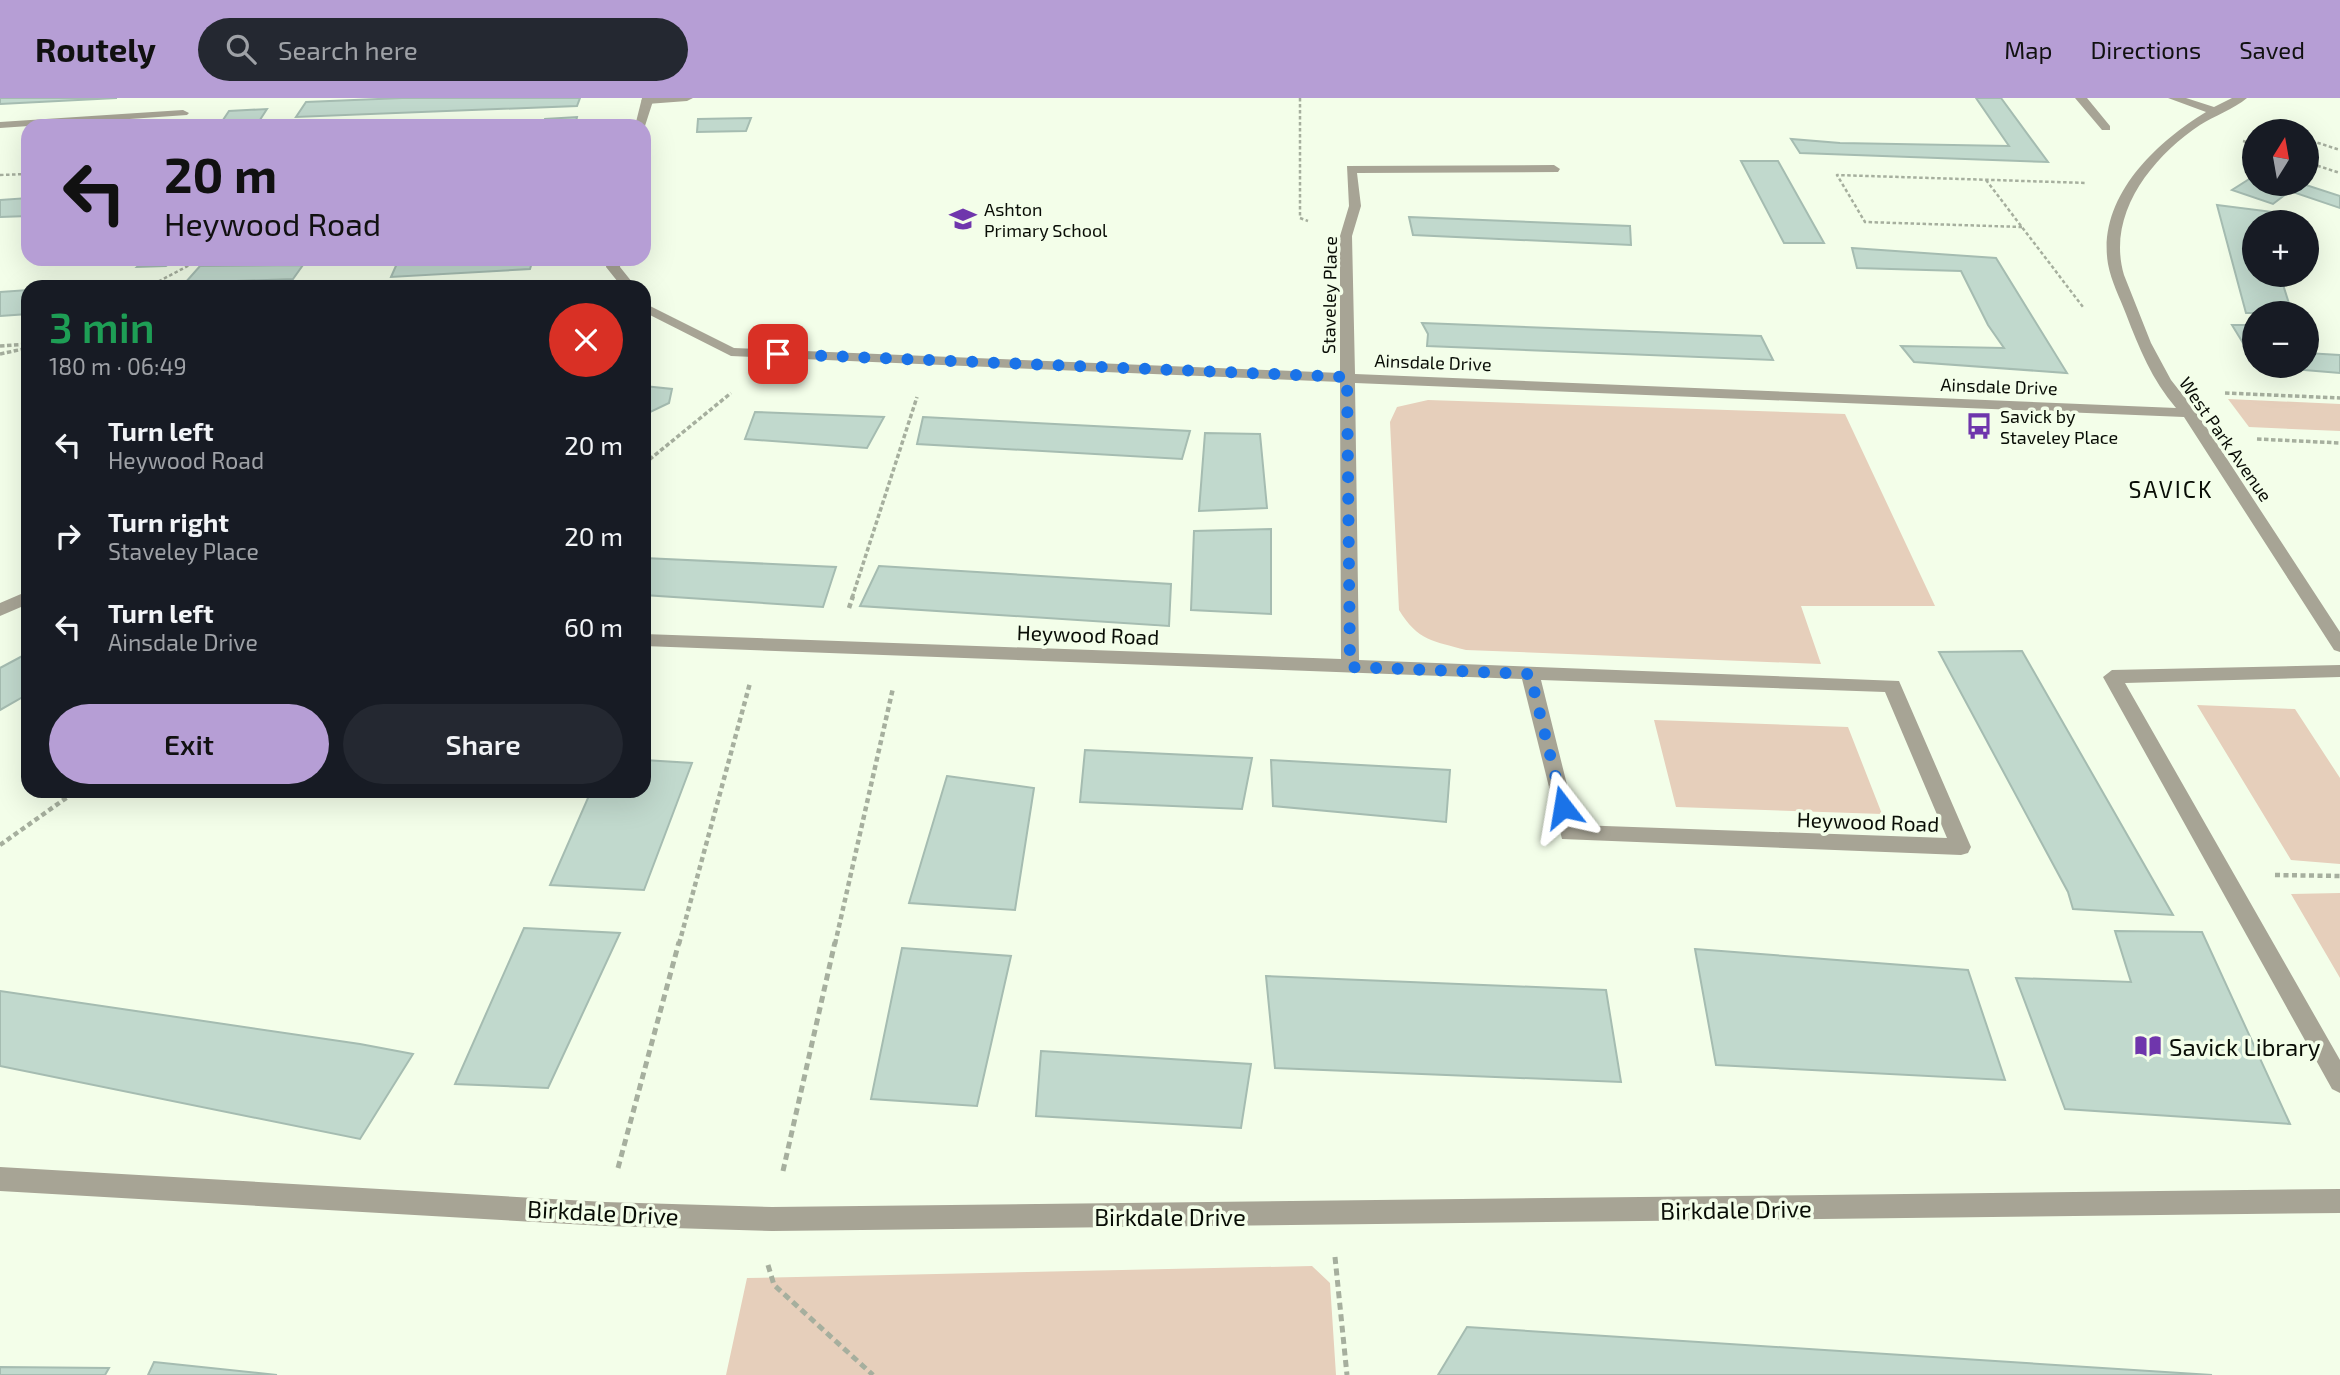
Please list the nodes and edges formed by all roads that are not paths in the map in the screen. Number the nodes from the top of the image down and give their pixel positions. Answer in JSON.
{"nodes":[{"id":1,"x":687,"y":98,"type":"edge"},
{"id":2,"x":2081,"y":98,"type":"edge"},
{"id":3,"x":2174,"y":98,"type":"edge"},
{"id":4,"x":2241,"y":98,"type":"edge"},
{"id":5,"x":648,"y":99,"type":"edge"},
{"id":6,"x":2213,"y":110,"type":"junction"},
{"id":7,"x":183,"y":113,"type":"dead end"},
{"id":8,"x":92,"y":119,"type":"edge"},
{"id":9,"x":643,"y":119,"type":"edge"},
{"id":10,"x":21,"y":124,"type":"edge"},
{"id":11,"x":0,"y":125,"type":"edge"},
{"id":12,"x":2106,"y":128,"type":"dead end"},
{"id":13,"x":1554,"y":169,"type":"dead end"},
{"id":14,"x":651,"y":314,"type":"edge"},
{"id":15,"x":1347,"y":377,"type":"junction"},
{"id":16,"x":2189,"y":413,"type":"junction"},
{"id":17,"x":21,"y":600,"type":"edge"},
{"id":18,"x":0,"y":610,"type":"edge"},
{"id":19,"x":651,"y":640,"type":"edge"},
{"id":20,"x":2340,"y":646,"type":"edge"},
{"id":21,"x":1350,"y":667,"type":"junction"},
{"id":22,"x":2340,"y":671,"type":"edge"},
{"id":23,"x":1530,"y":674,"type":"junction"},
{"id":24,"x":2340,"y":1082,"type":"edge"},
{"id":25,"x":0,"y":1179,"type":"edge"},
{"id":26,"x":2340,"y":1202,"type":"edge"}],
"edges":[{"from":1,"to":5,"type":"street"},
{"from":2,"to":12,"type":"street"},
{"from":3,"to":6,"type":"street"},
{"from":4,"to":6,"type":"street","name":"West Park Avenue"},
{"from":5,"to":9,"type":"street"},
{"from":6,"to":16,"type":"street","name":"West Park Avenue"},
{"from":7,"to":8,"type":"street"},
{"from":10,"to":11,"type":"street"},
{"from":13,"to":15,"type":"street","name":"Staveley Place"},
{"from":14,"to":15,"type":"street","name":"Ainsdale Drive"},
{"from":15,"to":16,"type":"street","name":"Ainsdale Drive"},
{"from":15,"to":21,"type":"street","name":"Staveley Place"},
{"from":16,"to":20,"type":"street","name":"West Park Avenue"},
{"from":17,"to":18,"type":"street"},
{"from":19,"to":21,"type":"street","name":"Heywood Road"},
{"from":21,"to":23,"type":"street","name":"Heywood Road"},
{"from":22,"to":24,"type":"street"},
{"from":23,"to":23,"type":"street","name":"Heywood Road"},
{"from":25,"to":26,"type":"street","name":"Birkdale Drive"}]}
